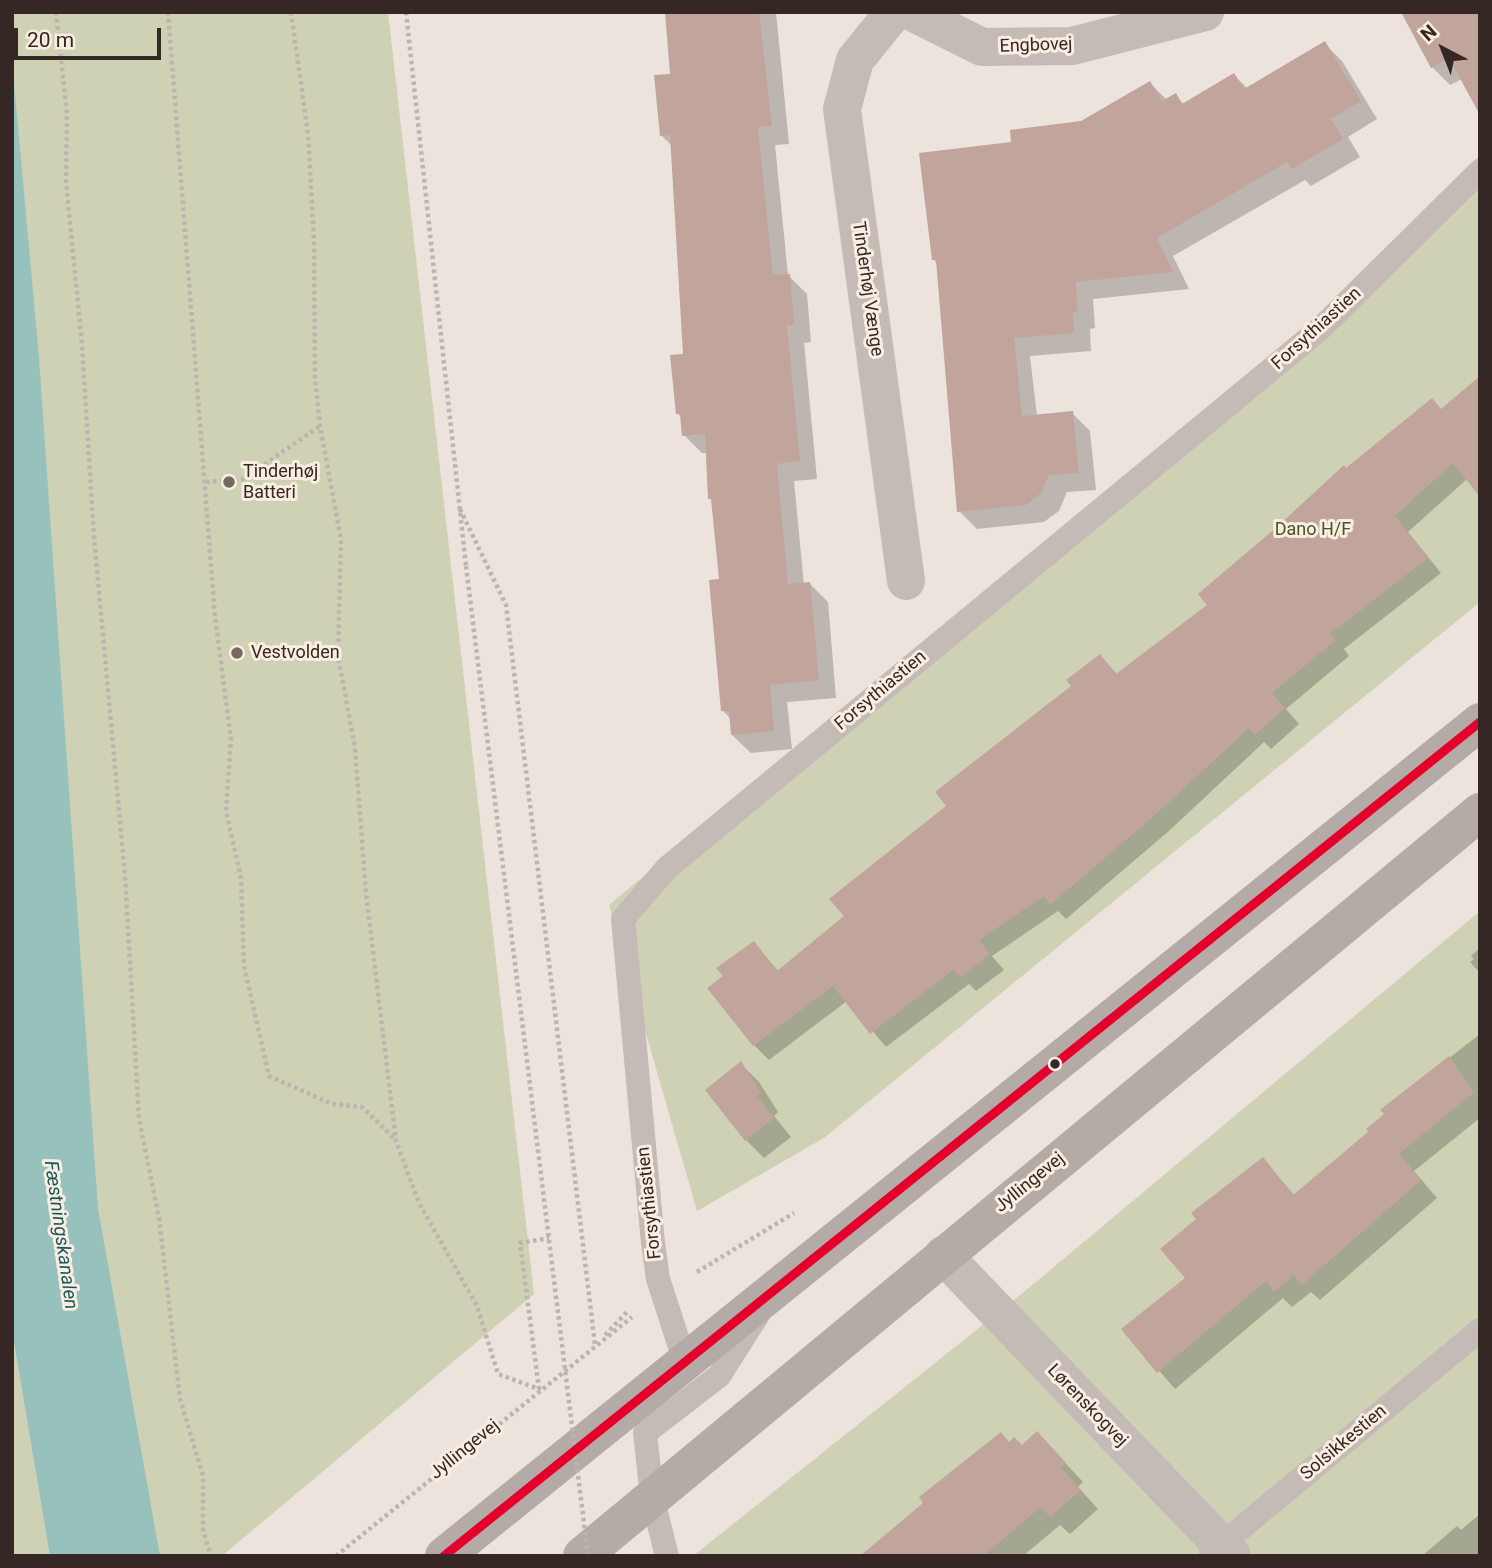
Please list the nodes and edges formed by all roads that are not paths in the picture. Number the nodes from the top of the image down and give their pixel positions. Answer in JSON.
{"nodes":[{"id":1,"x":894,"y":12,"type":"edge"},
{"id":2,"x":912,"y":12,"type":"edge"},
{"id":3,"x":1205,"y":12,"type":"edge"},
{"id":4,"x":1480,"y":171,"type":"edge"},
{"id":5,"x":906,"y":581,"type":"dead end"},
{"id":6,"x":1480,"y":722,"type":"edge"},
{"id":7,"x":1480,"y":812,"type":"edge"},
{"id":8,"x":943,"y":1255,"type":"junction"},
{"id":9,"x":775,"y":1289,"type":"junction"},
{"id":10,"x":1480,"y":1331,"type":"edge"},
{"id":11,"x":685,"y":1362,"type":"junction"},
{"id":12,"x":652,"y":1497,"type":"junction"},
{"id":13,"x":1220,"y":1552,"type":"edge"},
{"id":14,"x":444,"y":1556,"type":"edge"},
{"id":15,"x":582,"y":1556,"type":"edge"},
{"id":16,"x":667,"y":1556,"type":"edge"}],
"edges":[{"from":1,"to":5,"type":"street","name":"Tinderhøj Vænge"},
{"from":2,"to":3,"type":"street","name":"Engbovej"},
{"from":4,"to":11,"type":"lane","name":"Forsythiastien"},
{"from":6,"to":9,"type":"street"},
{"from":7,"to":8,"type":"street","name":"Jyllingevej"},
{"from":8,"to":12,"type":"street","name":"Jyllingevej"},
{"from":8,"to":13,"type":"street","name":"Lørenskogvej"},
{"from":9,"to":11,"type":"street"},
{"from":9,"to":12,"type":"lane"},
{"from":10,"to":13,"type":"lane","name":"Solsikkestien"},
{"from":11,"to":14,"type":"street"},
{"from":12,"to":15,"type":"street","name":"Jyllingevej"},
{"from":12,"to":16,"type":"lane"}]}
